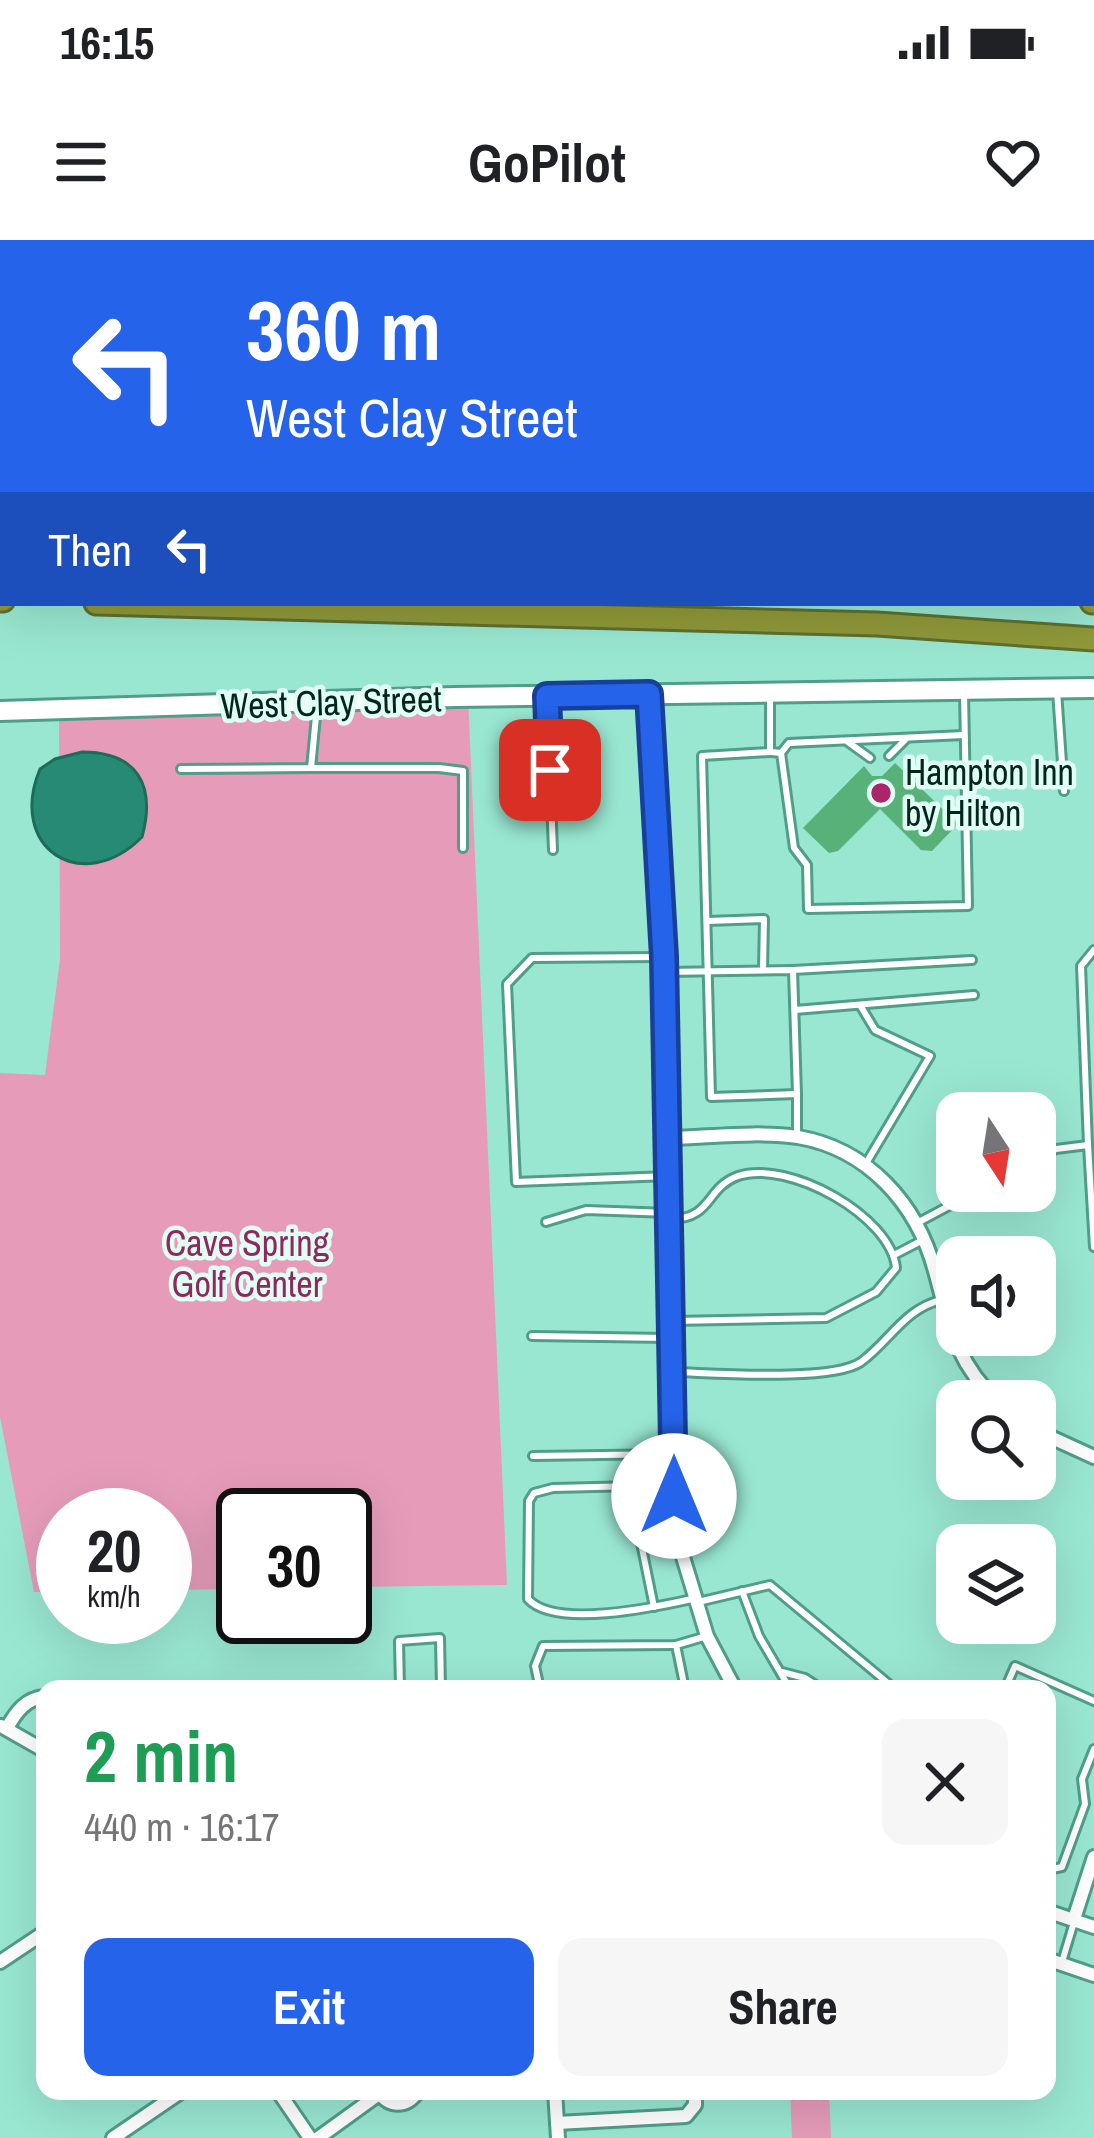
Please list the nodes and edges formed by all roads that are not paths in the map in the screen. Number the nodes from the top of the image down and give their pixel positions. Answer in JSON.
{"nodes":[{"id":1,"x":207,"y":606,"type":"edge"},
{"id":2,"x":1094,"y":639,"type":"edge"},
{"id":3,"x":1057,"y":687,"type":"junction"},
{"id":4,"x":964,"y":688,"type":"junction"},
{"id":5,"x":1094,"y":688,"type":"edge"},
{"id":6,"x":770,"y":692,"type":"junction"},
{"id":7,"x":649,"y":694,"type":"junction"},
{"id":8,"x":547,"y":696,"type":"junction"},
{"id":9,"x":317,"y":703,"type":"junction"},
{"id":10,"x":0,"y":711,"type":"edge"},
{"id":11,"x":965,"y":735,"type":"junction"},
{"id":12,"x":908,"y":738,"type":"junction"},
{"id":13,"x":846,"y":740,"type":"junction"},
{"id":14,"x":770,"y":752,"type":"junction"},
{"id":15,"x":781,"y":753,"type":"junction"},
{"id":16,"x":889,"y":755,"type":"dead end"},
{"id":17,"x":870,"y":758,"type":"dead end"},
{"id":18,"x":311,"y":768,"type":"junction"},
{"id":19,"x":181,"y":769,"type":"dead end"},
{"id":20,"x":1064,"y":791,"type":"dead end"},
{"id":21,"x":463,"y":848,"type":"dead end"},
{"id":22,"x":553,"y":850,"type":"dead end"},
{"id":23,"x":707,"y":921,"type":"junction"},
{"id":24,"x":1094,"y":950,"type":"edge"},
{"id":25,"x":972,"y":960,"type":"dead end"},
{"id":26,"x":664,"y":964,"type":"junction"},
{"id":27,"x":708,"y":970,"type":"junction"},
{"id":28,"x":763,"y":970,"type":"junction"},
{"id":29,"x":793,"y":970,"type":"junction"},
{"id":30,"x":974,"y":995,"type":"dead end"},
{"id":31,"x":860,"y":1004,"type":"junction"},
{"id":32,"x":795,"y":1010,"type":"junction"},
{"id":33,"x":797,"y":1094,"type":"junction"},
{"id":34,"x":797,"y":1137,"type":"junction"},
{"id":35,"x":669,"y":1138,"type":"junction"},
{"id":36,"x":1088,"y":1144,"type":"junction"},
{"id":37,"x":1056,"y":1149,"type":"edge"},
{"id":38,"x":866,"y":1165,"type":"junction"},
{"id":39,"x":669,"y":1176,"type":"junction"},
{"id":40,"x":938,"y":1212,"type":"edge"},
{"id":41,"x":669,"y":1216,"type":"junction"},
{"id":42,"x":546,"y":1222,"type":"dead end"},
{"id":43,"x":917,"y":1223,"type":"junction"},
{"id":44,"x":924,"y":1240,"type":"junction"},
{"id":45,"x":1094,"y":1247,"type":"edge"},
{"id":46,"x":895,"y":1255,"type":"junction"},
{"id":47,"x":936,"y":1282,"type":"edge"},
{"id":48,"x":936,"y":1301,"type":"edge"},
{"id":49,"x":673,"y":1321,"type":"junction"},
{"id":50,"x":532,"y":1336,"type":"dead end"},
{"id":51,"x":673,"y":1338,"type":"junction"},
{"id":52,"x":674,"y":1372,"type":"junction"},
{"id":53,"x":1056,"y":1440,"type":"edge"},
{"id":54,"x":674,"y":1454,"type":"junction"},
{"id":55,"x":533,"y":1456,"type":"dead end"},
{"id":56,"x":1094,"y":1457,"type":"edge"},
{"id":57,"x":646,"y":1496,"type":"junction"},
{"id":58,"x":674,"y":1496,"type":"junction"},
{"id":59,"x":742,"y":1591,"type":"junction"},
{"id":60,"x":694,"y":1600,"type":"junction"},
{"id":61,"x":654,"y":1607,"type":"junction"},
{"id":62,"x":707,"y":1636,"type":"junction"},
{"id":63,"x":676,"y":1645,"type":"junction"},
{"id":64,"x":780,"y":1671,"type":"junction"},
{"id":65,"x":400,"y":1680,"type":"edge"},
{"id":66,"x":441,"y":1680,"type":"edge"},
{"id":67,"x":538,"y":1680,"type":"edge"},
{"id":68,"x":683,"y":1680,"type":"edge"},
{"id":69,"x":730,"y":1680,"type":"edge"},
{"id":70,"x":785,"y":1680,"type":"edge"},
{"id":71,"x":808,"y":1680,"type":"edge"},
{"id":72,"x":884,"y":1680,"type":"edge"},
{"id":73,"x":1009,"y":1680,"type":"edge"},
{"id":74,"x":1047,"y":1680,"type":"edge"},
{"id":75,"x":1056,"y":1684,"type":"edge"},
{"id":76,"x":36,"y":1699,"type":"edge"},
{"id":77,"x":1094,"y":1701,"type":"edge"},
{"id":78,"x":4,"y":1727,"type":"edge"},
{"id":79,"x":36,"y":1746,"type":"edge"},
{"id":80,"x":1094,"y":1749,"type":"edge"},
{"id":81,"x":1094,"y":1857,"type":"edge"},
{"id":82,"x":1056,"y":1868,"type":"edge"},
{"id":83,"x":1056,"y":1914,"type":"edge"},
{"id":84,"x":1074,"y":1919,"type":"junction"},
{"id":85,"x":1094,"y":1927,"type":"edge"},
{"id":86,"x":36,"y":1938,"type":"edge"},
{"id":87,"x":1056,"y":1957,"type":"edge"},
{"id":88,"x":0,"y":1962,"type":"edge"},
{"id":89,"x":1056,"y":1962,"type":"edge"},
{"id":90,"x":1094,"y":1976,"type":"edge"},
{"id":91,"x":169,"y":2100,"type":"edge"},
{"id":92,"x":285,"y":2100,"type":"edge"},
{"id":93,"x":367,"y":2100,"type":"edge"},
{"id":94,"x":555,"y":2100,"type":"edge"},
{"id":95,"x":695,"y":2100,"type":"edge"},
{"id":96,"x":557,"y":2131,"type":"edge"},
{"id":97,"x":112,"y":2138,"type":"edge"},
{"id":98,"x":314,"y":2138,"type":"edge"}],
"edges":[{"from":1,"to":2,"type":"highway"},
{"from":3,"to":4,"type":"street","name":"West Clay Street"},
{"from":3,"to":5,"type":"street","name":"West Clay Street"},
{"from":3,"to":20,"type":"lane"},
{"from":4,"to":6,"type":"street","name":"West Clay Street"},
{"from":4,"to":11,"type":"lane"},
{"from":6,"to":7,"type":"street","name":"West Clay Street"},
{"from":6,"to":14,"type":"lane"},
{"from":7,"to":8,"type":"street","name":"West Clay Street"},
{"from":7,"to":26,"type":"street"},
{"from":8,"to":9,"type":"street","name":"West Clay Street"},
{"from":8,"to":22,"type":"lane"},
{"from":9,"to":10,"type":"street","name":"West Clay Street"},
{"from":9,"to":18,"type":"lane"},
{"from":11,"to":12,"type":"lane"},
{"from":11,"to":15,"type":"lane"},
{"from":12,"to":13,"type":"lane"},
{"from":12,"to":16,"type":"lane"},
{"from":13,"to":15,"type":"lane"},
{"from":13,"to":17,"type":"lane"},
{"from":14,"to":15,"type":"lane"},
{"from":14,"to":23,"type":"lane"},
{"from":18,"to":19,"type":"lane"},
{"from":18,"to":21,"type":"lane"},
{"from":23,"to":27,"type":"lane"},
{"from":23,"to":28,"type":"lane"},
{"from":24,"to":36,"type":"lane"},
{"from":25,"to":29,"type":"lane"},
{"from":26,"to":27,"type":"lane"},
{"from":26,"to":35,"type":"street"},
{"from":26,"to":39,"type":"lane"},
{"from":27,"to":28,"type":"lane"},
{"from":27,"to":33,"type":"lane"},
{"from":28,"to":29,"type":"lane"},
{"from":29,"to":32,"type":"lane"},
{"from":30,"to":31,"type":"lane"},
{"from":31,"to":32,"type":"lane"},
{"from":31,"to":38,"type":"lane"},
{"from":32,"to":33,"type":"lane"},
{"from":33,"to":34,"type":"lane"},
{"from":34,"to":35,"type":"street"},
{"from":34,"to":38,"type":"street"},
{"from":35,"to":39,"type":"street"},
{"from":36,"to":37,"type":"lane"},
{"from":36,"to":45,"type":"lane"},
{"from":38,"to":43,"type":"street"},
{"from":39,"to":41,"type":"street"},
{"from":40,"to":43,"type":"lane"},
{"from":41,"to":42,"type":"lane"},
{"from":41,"to":46,"type":"lane"},
{"from":41,"to":49,"type":"street"},
{"from":43,"to":44,"type":"street"},
{"from":44,"to":46,"type":"lane"},
{"from":44,"to":47,"type":"street"},
{"from":46,"to":49,"type":"lane"},
{"from":48,"to":52,"type":"lane"},
{"from":49,"to":51,"type":"street"},
{"from":50,"to":51,"type":"lane"},
{"from":51,"to":52,"type":"street"},
{"from":52,"to":54,"type":"street"},
{"from":53,"to":56,"type":"street"},
{"from":54,"to":55,"type":"lane"},
{"from":54,"to":58,"type":"street"},
{"from":57,"to":58,"type":"lane"},
{"from":57,"to":61,"type":"lane"},
{"from":57,"to":61,"type":"lane"},
{"from":58,"to":60,"type":"street"},
{"from":59,"to":60,"type":"lane"},
{"from":59,"to":64,"type":"lane"},
{"from":59,"to":72,"type":"lane"},
{"from":60,"to":61,"type":"lane"},
{"from":60,"to":62,"type":"street"},
{"from":62,"to":63,"type":"lane"},
{"from":62,"to":69,"type":"street"},
{"from":63,"to":67,"type":"lane"},
{"from":63,"to":68,"type":"lane"},
{"from":64,"to":70,"type":"lane"},
{"from":64,"to":71,"type":"lane"},
{"from":65,"to":66,"type":"lane"},
{"from":73,"to":74,"type":"lane"},
{"from":75,"to":77,"type":"lane"},
{"from":76,"to":78,"type":"street"},
{"from":78,"to":79,"type":"street"},
{"from":80,"to":82,"type":"lane"},
{"from":81,"to":84,"type":"street"},
{"from":83,"to":84,"type":"street"},
{"from":84,"to":85,"type":"street"},
{"from":84,"to":87,"type":"lane"},
{"from":86,"to":88,"type":"street"},
{"from":89,"to":90,"type":"street"},
{"from":91,"to":97,"type":"street"},
{"from":92,"to":98,"type":"street"},
{"from":93,"to":98,"type":"street"},
{"from":94,"to":96,"type":"street"},
{"from":95,"to":96,"type":"street"}]}
